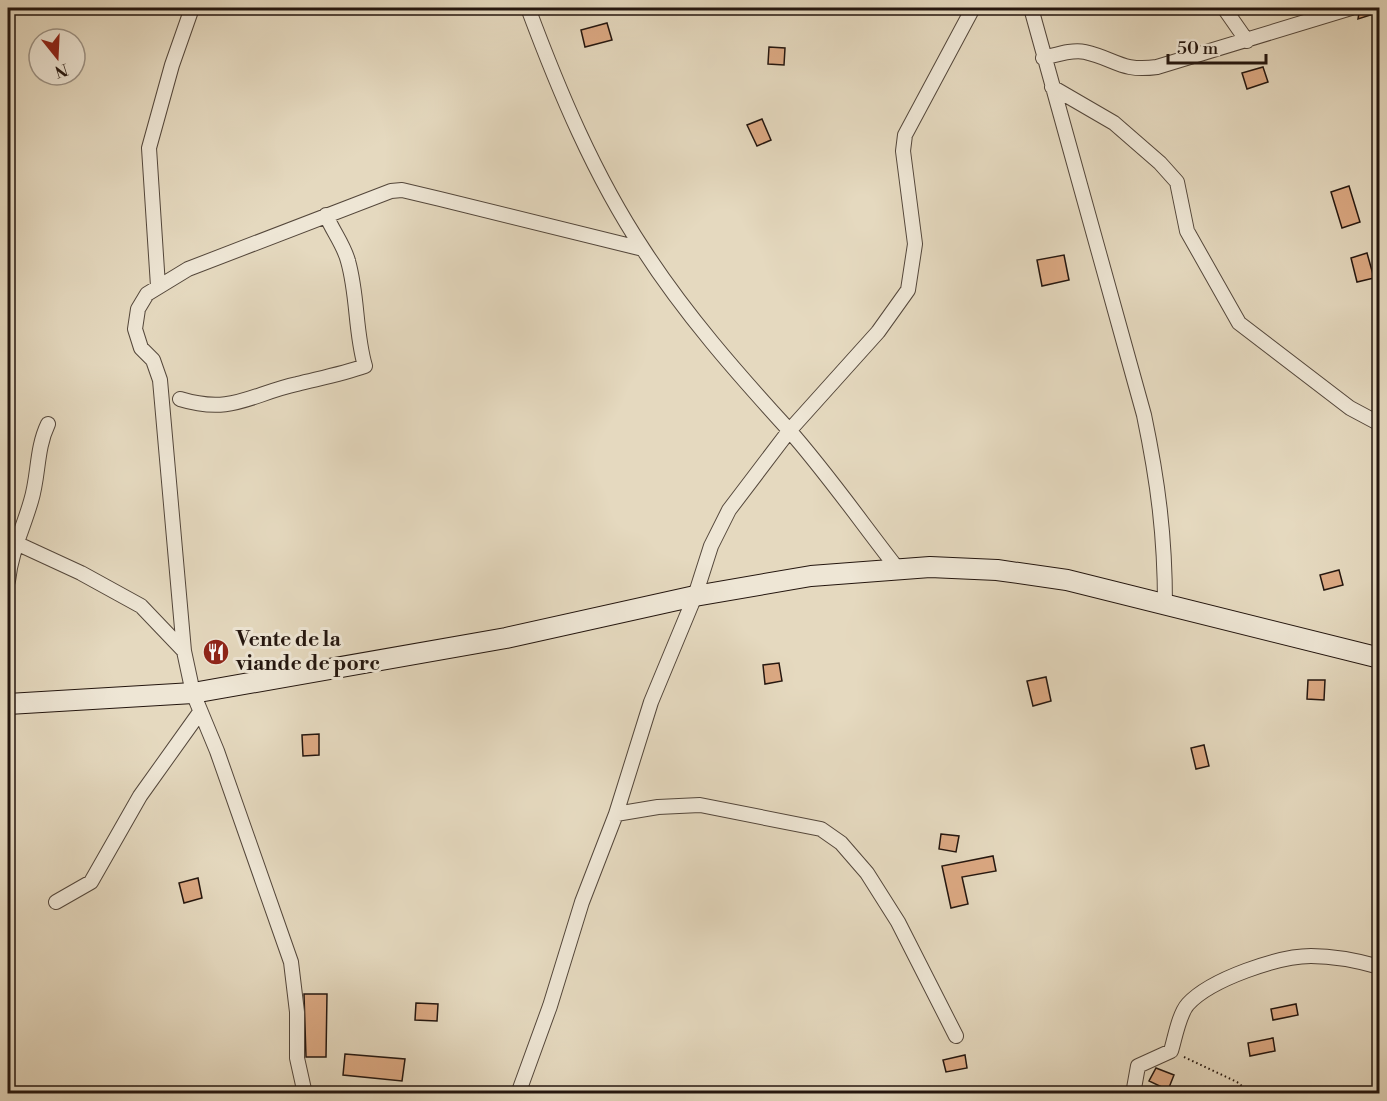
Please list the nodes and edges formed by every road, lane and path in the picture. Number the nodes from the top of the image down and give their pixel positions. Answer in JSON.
{"nodes":[{"id":1,"x":192,"y":8,"type":"edge"},
{"id":2,"x":528,"y":8,"type":"edge"},
{"id":3,"x":973,"y":8,"type":"edge"},
{"id":4,"x":1031,"y":8,"type":"edge"},
{"id":5,"x":1224,"y":8,"type":"edge"},
{"id":6,"x":1351,"y":8,"type":"edge"},
{"id":7,"x":1247,"y":41,"type":"junction"},
{"id":8,"x":1044,"y":58,"type":"junction"},
{"id":9,"x":1052,"y":87,"type":"junction"},
{"id":10,"x":326,"y":215,"type":"junction"},
{"id":11,"x":643,"y":249,"type":"junction"},
{"id":12,"x":158,"y":286,"type":"junction"},
{"id":13,"x":180,"y":399,"type":"dead end"},
{"id":14,"x":48,"y":424,"type":"dead end"},
{"id":15,"x":1380,"y":424,"type":"edge"},
{"id":16,"x":789,"y":431,"type":"junction"},
{"id":17,"x":16,"y":543,"type":"junction"},
{"id":18,"x":897,"y":568,"type":"junction"},
{"id":19,"x":8,"y":581,"type":"edge"},
{"id":20,"x":695,"y":596,"type":"junction"},
{"id":21,"x":1165,"y":604,"type":"junction"},
{"id":22,"x":184,"y":651,"type":"junction"},
{"id":23,"x":1380,"y":658,"type":"edge"},
{"id":24,"x":194,"y":693,"type":"junction"},
{"id":25,"x":8,"y":704,"type":"edge"},
{"id":26,"x":200,"y":712,"type":"junction"},
{"id":27,"x":616,"y":814,"type":"junction"},
{"id":28,"x":57,"y":902,"type":"dead end"},
{"id":29,"x":1380,"y":967,"type":"edge"},
{"id":30,"x":956,"y":1036,"type":"dead end"},
{"id":31,"x":1171,"y":1051,"type":"junction"},
{"id":32,"x":305,"y":1094,"type":"edge"},
{"id":33,"x":518,"y":1094,"type":"edge"},
{"id":34,"x":1133,"y":1094,"type":"edge"},
{"id":35,"x":1252,"y":1094,"type":"edge"}],
"edges":[{"from":1,"to":12,"type":"street"},
{"from":2,"to":11,"type":"street"},
{"from":3,"to":16,"type":"street"},
{"from":4,"to":8,"type":"street"},
{"from":5,"to":7,"type":"street"},
{"from":6,"to":7,"type":"street"},
{"from":7,"to":8,"type":"street"},
{"from":8,"to":9,"type":"street"},
{"from":9,"to":15,"type":"street"},
{"from":9,"to":21,"type":"street"},
{"from":10,"to":11,"type":"street"},
{"from":10,"to":12,"type":"street"},
{"from":10,"to":13,"type":"street"},
{"from":11,"to":16,"type":"street"},
{"from":12,"to":22,"type":"street"},
{"from":14,"to":17,"type":"street"},
{"from":16,"to":18,"type":"street"},
{"from":16,"to":20,"type":"street"},
{"from":17,"to":19,"type":"street"},
{"from":17,"to":22,"type":"street"},
{"from":18,"to":20,"type":"main road"},
{"from":18,"to":21,"type":"main road"},
{"from":20,"to":24,"type":"main road"},
{"from":20,"to":27,"type":"street"},
{"from":21,"to":23,"type":"main road"},
{"from":22,"to":24,"type":"street"},
{"from":24,"to":25,"type":"main road"},
{"from":24,"to":26,"type":"street"},
{"from":26,"to":28,"type":"street"},
{"from":26,"to":32,"type":"street"},
{"from":27,"to":30,"type":"street"},
{"from":27,"to":33,"type":"street"},
{"from":29,"to":31,"type":"street"},
{"from":31,"to":34,"type":"street"},
{"from":31,"to":35,"type":"path"}]}
